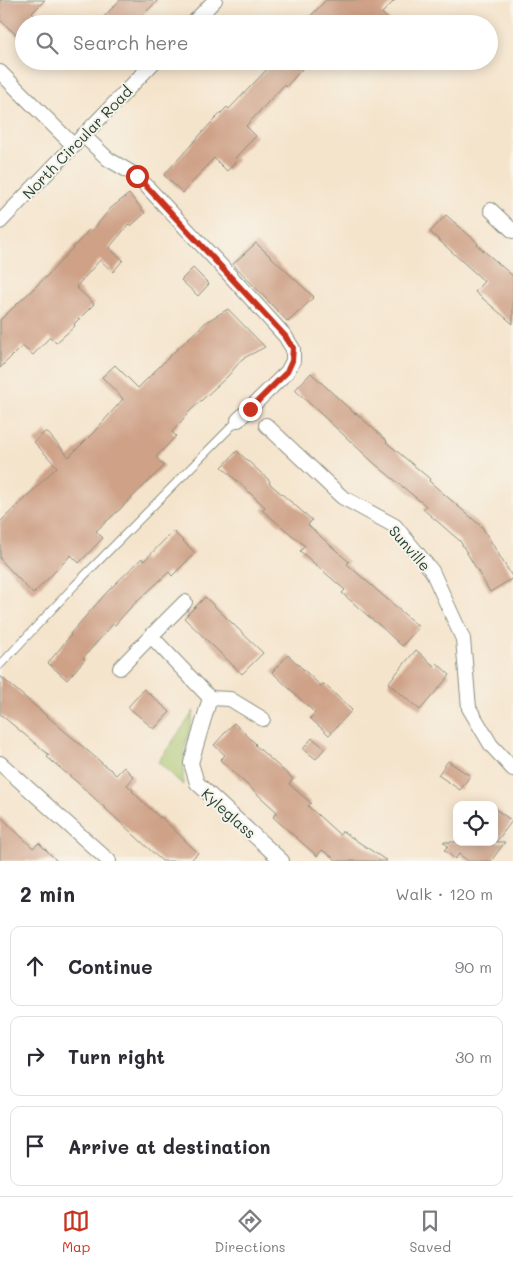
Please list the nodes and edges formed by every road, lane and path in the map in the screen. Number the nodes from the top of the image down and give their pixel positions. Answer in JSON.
{"nodes":[{"id":1,"x":215,"y":0,"type":"edge"},
{"id":2,"x":201,"y":15,"type":"edge"},
{"id":3,"x":146,"y":70,"type":"edge"},
{"id":4,"x":0,"y":72,"type":"edge"},
{"id":5,"x":83,"y":135,"type":"junction"},
{"id":6,"x":74,"y":146,"type":"junction"},
{"id":7,"x":491,"y":210,"type":"dead end"},
{"id":8,"x":0,"y":222,"type":"edge"},
{"id":9,"x":513,"y":231,"type":"edge"},
{"id":10,"x":238,"y":420,"type":"joint"},
{"id":11,"x":266,"y":425,"type":"dead end"},
{"id":12,"x":185,"y":602,"type":"dead end"},
{"id":13,"x":151,"y":636,"type":"junction"},
{"id":14,"x":0,"y":665,"type":"edge"},
{"id":15,"x":120,"y":668,"type":"dead end"},
{"id":16,"x":210,"y":698,"type":"junction"},
{"id":17,"x":263,"y":719,"type":"dead end"},
{"id":18,"x":0,"y":763,"type":"edge"},
{"id":19,"x":513,"y":768,"type":"edge"},
{"id":20,"x":109,"y":861,"type":"edge"},
{"id":21,"x":282,"y":861,"type":"edge"}],
"edges":[{"from":1,"to":2,"type":"street"},
{"from":3,"to":5,"type":"street","name":"North Circular Road"},
{"from":4,"to":6,"type":"street"},
{"from":5,"to":6,"type":"street","name":"North Circular Road"},
{"from":5,"to":10,"type":"street"},
{"from":6,"to":8,"type":"street","name":"North Circular Road"},
{"from":7,"to":9,"type":"street"},
{"from":10,"to":14,"type":"lane"},
{"from":11,"to":19,"type":"street","name":"Sunville"},
{"from":12,"to":13,"type":"street"},
{"from":13,"to":15,"type":"street"},
{"from":13,"to":16,"type":"street"},
{"from":16,"to":17,"type":"street"},
{"from":16,"to":21,"type":"street","name":"Kyleglass"},
{"from":18,"to":20,"type":"street"}]}
